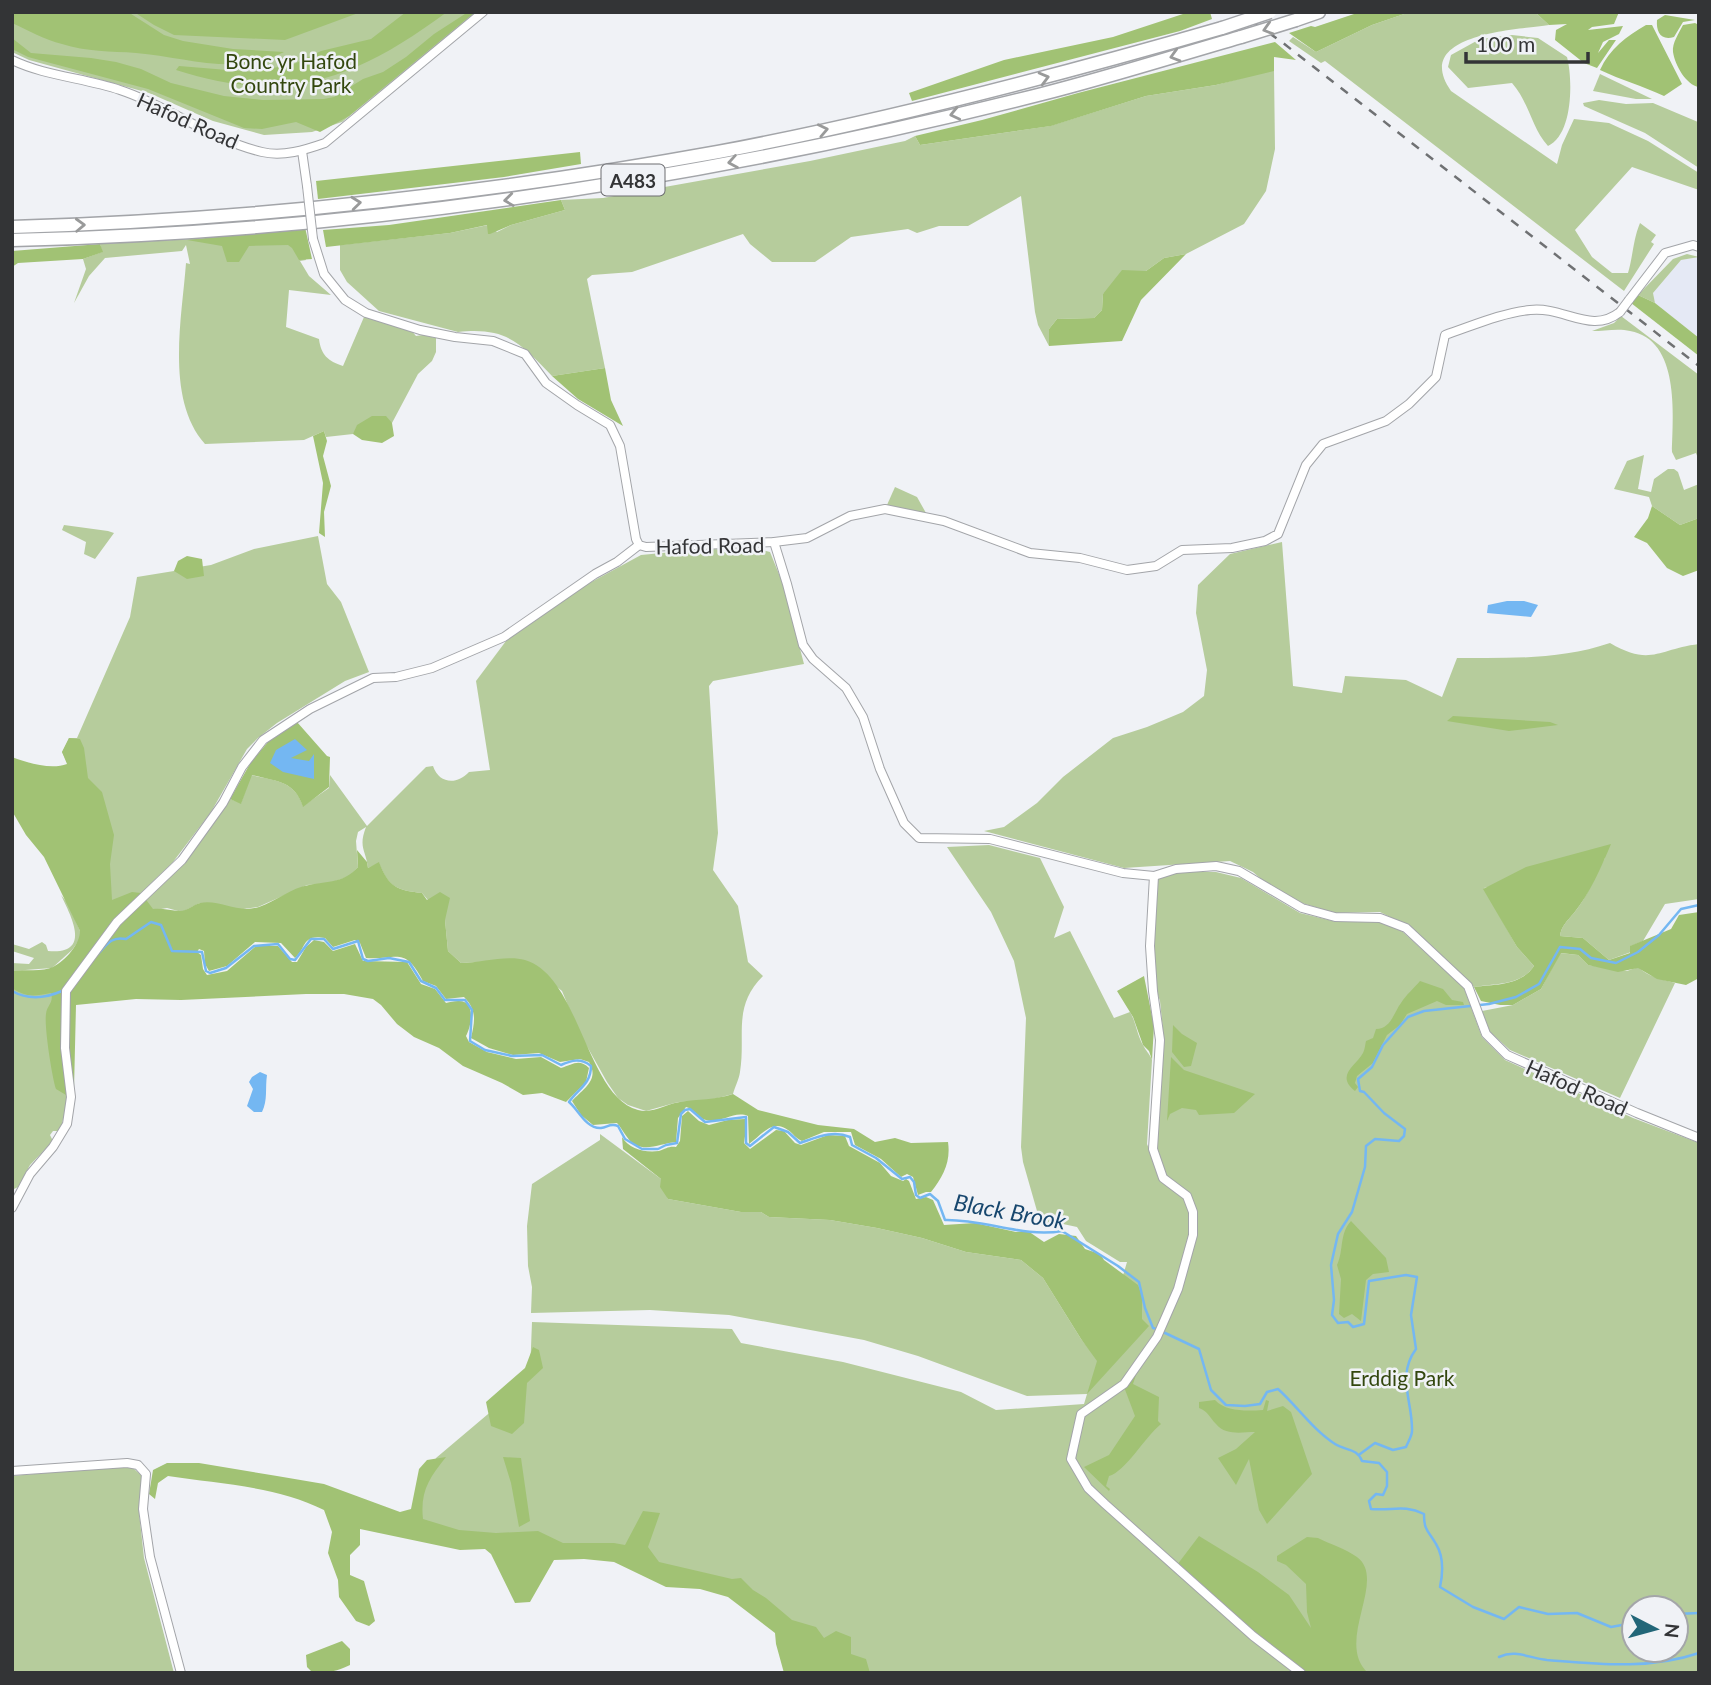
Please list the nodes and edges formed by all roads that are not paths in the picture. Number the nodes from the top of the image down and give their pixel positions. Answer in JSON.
{"nodes":[{"id":1,"x":483,"y":12,"type":"edge"},
{"id":2,"x":1270,"y":12,"type":"edge"},
{"id":3,"x":1319,"y":12,"type":"edge"},
{"id":4,"x":12,"y":60,"type":"edge"},
{"id":5,"x":302,"y":151,"type":"junction"},
{"id":6,"x":12,"y":227,"type":"edge"},
{"id":7,"x":12,"y":240,"type":"edge"},
{"id":8,"x":1699,"y":247,"type":"edge"},
{"id":9,"x":774,"y":542,"type":"junction"},
{"id":10,"x":639,"y":545,"type":"junction"},
{"id":11,"x":1154,"y":876,"type":"junction"},
{"id":12,"x":1699,"y":1138,"type":"edge"},
{"id":13,"x":12,"y":1208,"type":"edge"},
{"id":14,"x":12,"y":1471,"type":"edge"},
{"id":15,"x":181,"y":1673,"type":"edge"},
{"id":16,"x":1301,"y":1673,"type":"edge"}],
"edges":[{"from":1,"to":5,"type":"street"},
{"from":6,"to":2,"type":"highway","number":"A483","one_way":true,"bridge":true},
{"from":3,"to":7,"type":"highway","number":"A483","one_way":true,"bridge":true},
{"from":4,"to":5,"type":"street","name":"Hafod Road"},
{"from":5,"to":10,"type":"street","name":"Hafod Road","bridge":true},
{"from":8,"to":9,"type":"street","bridge":true},
{"from":9,"to":10,"type":"street","name":"Hafod Road"},
{"from":9,"to":11,"type":"street","name":"Hafod Road"},
{"from":10,"to":13,"type":"street"},
{"from":11,"to":12,"type":"street","name":"Hafod Road"},
{"from":11,"to":16,"type":"street"},
{"from":14,"to":15,"type":"street"}]}
